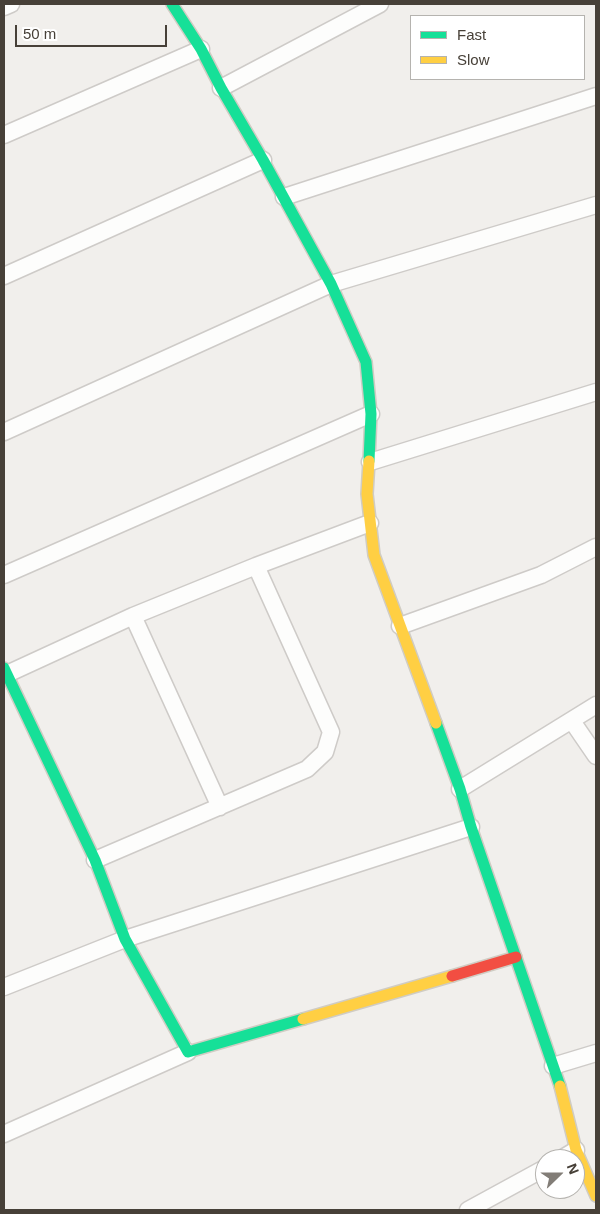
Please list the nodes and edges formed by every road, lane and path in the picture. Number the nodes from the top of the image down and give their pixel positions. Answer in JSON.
{"nodes":[{"id":1,"x":11,"y":4,"type":"edge"},
{"id":2,"x":172,"y":4,"type":"edge"},
{"id":3,"x":380,"y":4,"type":"edge"},
{"id":4,"x":4,"y":7,"type":"edge"},
{"id":5,"x":201,"y":49,"type":"junction"},
{"id":6,"x":221,"y":88,"type":"junction"},
{"id":7,"x":596,"y":96,"type":"edge"},
{"id":8,"x":4,"y":135,"type":"edge"},
{"id":9,"x":263,"y":160,"type":"junction"},
{"id":10,"x":284,"y":197,"type":"junction"},
{"id":11,"x":596,"y":205,"type":"edge"},
{"id":12,"x":4,"y":276,"type":"edge"},
{"id":13,"x":331,"y":284,"type":"junction"},
{"id":14,"x":596,"y":392,"type":"edge"},
{"id":15,"x":372,"y":414,"type":"junction"},
{"id":16,"x":4,"y":432,"type":"edge"},
{"id":17,"x":370,"y":462,"type":"junction"},
{"id":18,"x":370,"y":523,"type":"junction"},
{"id":19,"x":596,"y":548,"type":"edge"},
{"id":20,"x":256,"y":566,"type":"junction"},
{"id":21,"x":4,"y":575,"type":"edge"},
{"id":22,"x":133,"y":616,"type":"junction"},
{"id":23,"x":400,"y":626,"type":"junction"},
{"id":24,"x":5,"y":671,"type":"edge"},
{"id":25,"x":596,"y":706,"type":"edge"},
{"id":26,"x":572,"y":721,"type":"junction"},
{"id":27,"x":596,"y":756,"type":"edge"},
{"id":28,"x":460,"y":789,"type":"junction"},
{"id":29,"x":220,"y":808,"type":"junction"},
{"id":30,"x":471,"y":827,"type":"junction"},
{"id":31,"x":95,"y":860,"type":"junction"},
{"id":32,"x":125,"y":939,"type":"junction"},
{"id":33,"x":516,"y":957,"type":"junction"},
{"id":34,"x":4,"y":987,"type":"edge"},
{"id":35,"x":188,"y":1052,"type":"junction"},
{"id":36,"x":596,"y":1053,"type":"edge"},
{"id":37,"x":553,"y":1066,"type":"junction"},
{"id":38,"x":4,"y":1134,"type":"edge"},
{"id":39,"x":576,"y":1149,"type":"edge"},
{"id":40,"x":585,"y":1171,"type":"edge"},
{"id":41,"x":535,"y":1173,"type":"edge"},
{"id":42,"x":596,"y":1196,"type":"edge"},
{"id":43,"x":468,"y":1210,"type":"edge"}],
"edges":[{"from":1,"to":4,"type":"street"},
{"from":2,"to":5,"type":"street"},
{"from":3,"to":6,"type":"street"},
{"from":5,"to":6,"type":"street"},
{"from":5,"to":8,"type":"street"},
{"from":6,"to":9,"type":"street"},
{"from":7,"to":10,"type":"street"},
{"from":9,"to":10,"type":"street"},
{"from":9,"to":12,"type":"street"},
{"from":10,"to":13,"type":"street"},
{"from":11,"to":13,"type":"street"},
{"from":13,"to":15,"type":"street"},
{"from":13,"to":16,"type":"street"},
{"from":14,"to":17,"type":"street"},
{"from":15,"to":17,"type":"street"},
{"from":15,"to":21,"type":"street"},
{"from":17,"to":18,"type":"street"},
{"from":18,"to":20,"type":"street"},
{"from":18,"to":23,"type":"street"},
{"from":19,"to":23,"type":"street"},
{"from":20,"to":22,"type":"street"},
{"from":20,"to":29,"type":"street"},
{"from":22,"to":24,"type":"street"},
{"from":22,"to":29,"type":"street"},
{"from":23,"to":28,"type":"street"},
{"from":24,"to":31,"type":"street"},
{"from":25,"to":26,"type":"street"},
{"from":26,"to":27,"type":"street"},
{"from":26,"to":28,"type":"street"},
{"from":28,"to":30,"type":"street"},
{"from":29,"to":31,"type":"street"},
{"from":30,"to":32,"type":"street"},
{"from":30,"to":33,"type":"street"},
{"from":31,"to":32,"type":"street"},
{"from":32,"to":34,"type":"street"},
{"from":32,"to":35,"type":"street"},
{"from":33,"to":35,"type":"street"},
{"from":33,"to":37,"type":"street"},
{"from":35,"to":38,"type":"street"},
{"from":36,"to":37,"type":"street"},
{"from":37,"to":39,"type":"street"},
{"from":40,"to":42,"type":"street"},
{"from":41,"to":43,"type":"street"}]}
